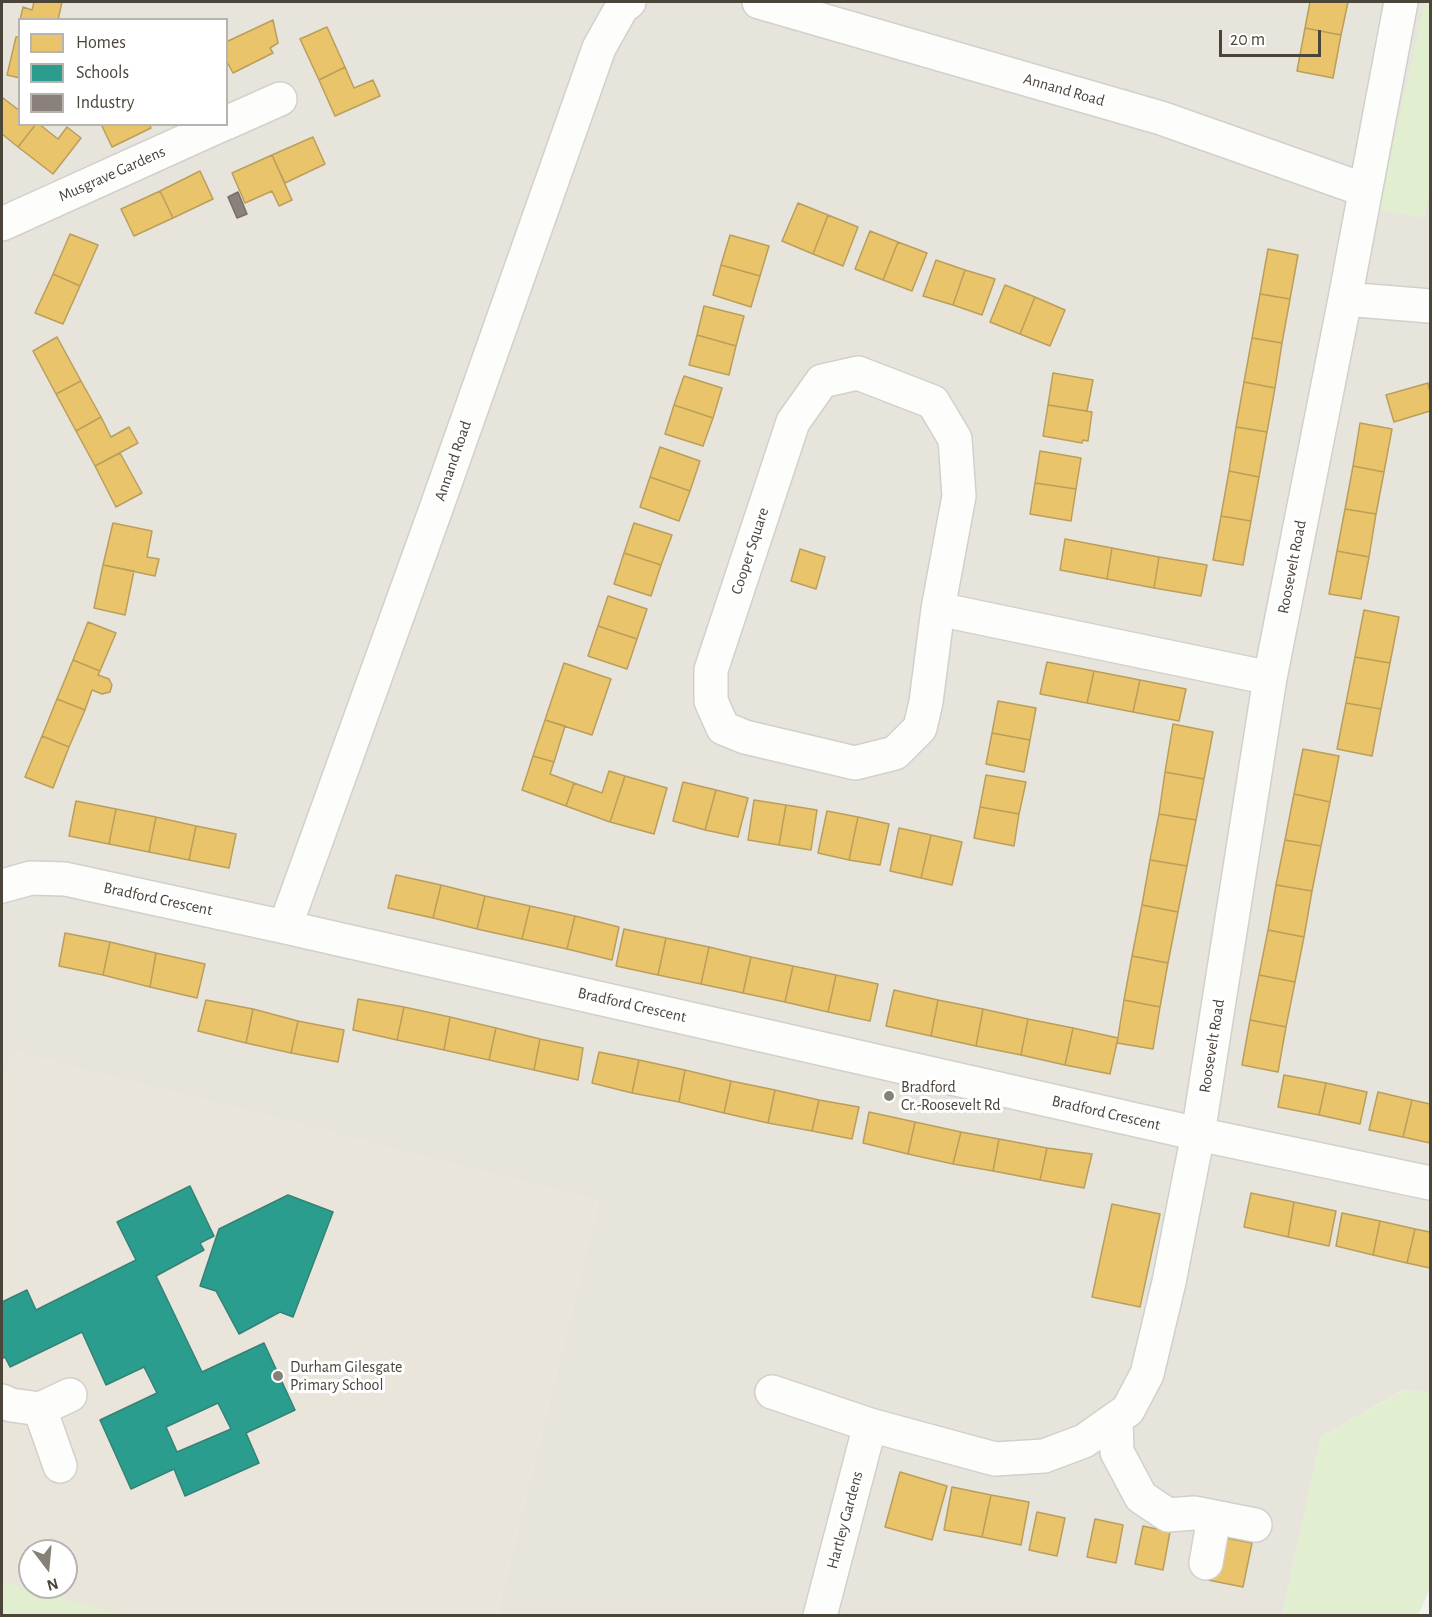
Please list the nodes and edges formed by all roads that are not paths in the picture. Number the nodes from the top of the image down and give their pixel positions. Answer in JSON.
{"nodes":[{"id":1,"x":629,"y":2,"type":"edge"},
{"id":2,"x":759,"y":2,"type":"edge"},
{"id":3,"x":1401,"y":2,"type":"edge"},
{"id":4,"x":280,"y":99,"type":"dead end"},
{"id":5,"x":228,"y":123,"type":"edge"},
{"id":6,"x":221,"y":126,"type":"edge"},
{"id":7,"x":1365,"y":189,"type":"junction"},
{"id":8,"x":2,"y":224,"type":"edge"},
{"id":9,"x":1345,"y":299,"type":"junction"},
{"id":10,"x":1431,"y":306,"type":"edge"},
{"id":11,"x":938,"y":609,"type":"junction"},
{"id":12,"x":1270,"y":678,"type":"junction"},
{"id":13,"x":2,"y":885,"type":"edge"},
{"id":14,"x":285,"y":927,"type":"junction"},
{"id":15,"x":1197,"y":1134,"type":"junction"},
{"id":16,"x":1431,"y":1183,"type":"edge"},
{"id":17,"x":772,"y":1392,"type":"dead end"},
{"id":18,"x":70,"y":1395,"type":"dead end"},
{"id":19,"x":2,"y":1401,"type":"edge"},
{"id":20,"x":40,"y":1409,"type":"junction"},
{"id":21,"x":1116,"y":1419,"type":"junction"},
{"id":22,"x":870,"y":1425,"type":"junction"},
{"id":23,"x":60,"y":1466,"type":"dead end"},
{"id":24,"x":1214,"y":1517,"type":"junction"},
{"id":25,"x":1255,"y":1525,"type":"dead end"},
{"id":26,"x":1206,"y":1563,"type":"dead end"},
{"id":27,"x":820,"y":1616,"type":"edge"}],
"edges":[{"from":1,"to":14,"type":"street","name":"Annand Road"},
{"from":2,"to":7,"type":"street","name":"Annand Road"},
{"from":3,"to":7,"type":"street","name":"Roosevelt Road"},
{"from":4,"to":5,"type":"street","name":"Musgrave Gardens"},
{"from":6,"to":8,"type":"street","name":"Musgrave Gardens"},
{"from":7,"to":9,"type":"street","name":"Roosevelt Road"},
{"from":9,"to":10,"type":"street"},
{"from":9,"to":12,"type":"street","name":"Roosevelt Road"},
{"from":11,"to":11,"type":"street","name":"Cooper Square"},
{"from":11,"to":12,"type":"street"},
{"from":12,"to":15,"type":"street","name":"Roosevelt Road"},
{"from":13,"to":14,"type":"street","name":"Bradford Crescent"},
{"from":14,"to":15,"type":"street","name":"Bradford Crescent"},
{"from":15,"to":16,"type":"street","name":"Bradford Crescent"},
{"from":15,"to":21,"type":"street"},
{"from":17,"to":22,"type":"street"},
{"from":18,"to":20,"type":"street"},
{"from":19,"to":20,"type":"street"},
{"from":20,"to":23,"type":"street"},
{"from":21,"to":22,"type":"street"},
{"from":21,"to":24,"type":"street"},
{"from":22,"to":27,"type":"street","name":"Hartley Gardens"},
{"from":24,"to":25,"type":"street"},
{"from":24,"to":26,"type":"street"}]}
